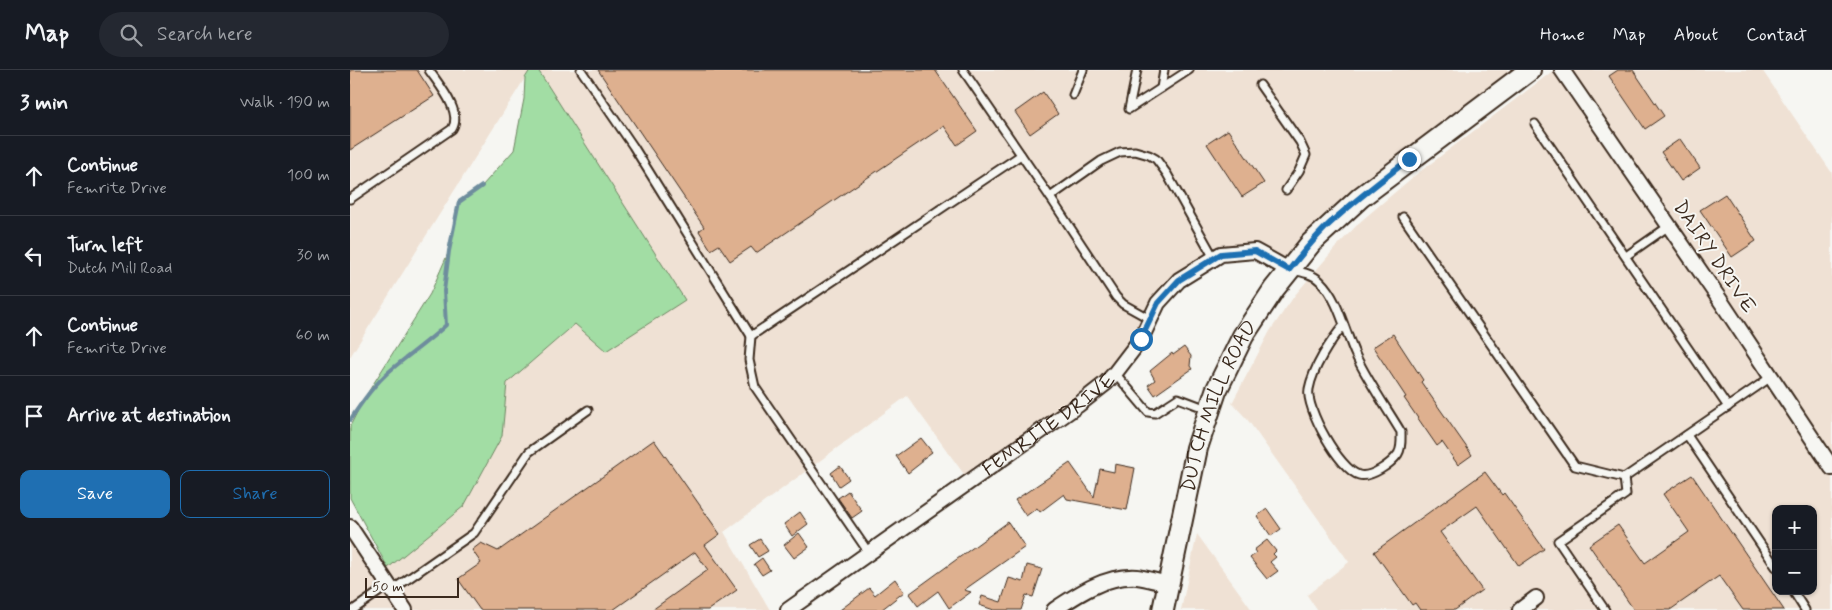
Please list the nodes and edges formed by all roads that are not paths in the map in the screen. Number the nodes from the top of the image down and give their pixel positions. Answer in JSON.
{"nodes":[{"id":1,"x":429,"y":70,"type":"edge"},
{"id":2,"x":581,"y":70,"type":"edge"},
{"id":3,"x":963,"y":70,"type":"edge"},
{"id":4,"x":1083,"y":70,"type":"edge"},
{"id":5,"x":1137,"y":70,"type":"edge"},
{"id":6,"x":1164,"y":70,"type":"edge"},
{"id":7,"x":1189,"y":70,"type":"edge"},
{"id":8,"x":1530,"y":70,"type":"edge"},
{"id":9,"x":1562,"y":70,"type":"edge"},
{"id":10,"x":1260,"y":86,"type":"dead end"},
{"id":11,"x":1161,"y":88,"type":"junction"},
{"id":12,"x":1074,"y":95,"type":"dead end"},
{"id":13,"x":1536,"y":124,"type":"dead end"},
{"id":14,"x":1021,"y":155,"type":"junction"},
{"id":15,"x":1286,"y":190,"type":"dead end"},
{"id":16,"x":1050,"y":197,"type":"junction"},
{"id":17,"x":350,"y":199,"type":"edge"},
{"id":18,"x":1403,"y":217,"type":"dead end"},
{"id":19,"x":1669,"y":226,"type":"junction"},
{"id":20,"x":1626,"y":256,"type":"junction"},
{"id":21,"x":1214,"y":258,"type":"junction"},
{"id":22,"x":1289,"y":270,"type":"junction"},
{"id":23,"x":1150,"y":318,"type":"junction"},
{"id":24,"x":1344,"y":325,"type":"junction"},
{"id":25,"x":751,"y":336,"type":"junction"},
{"id":26,"x":1115,"y":373,"type":"junction"},
{"id":27,"x":1771,"y":377,"type":"junction"},
{"id":28,"x":1728,"y":407,"type":"junction"},
{"id":29,"x":588,"y":410,"type":"dead end"},
{"id":30,"x":1210,"y":410,"type":"junction"},
{"id":31,"x":1687,"y":435,"type":"junction"},
{"id":32,"x":1832,"y":468,"type":"edge"},
{"id":33,"x":1624,"y":478,"type":"junction"},
{"id":34,"x":350,"y":526,"type":"edge"},
{"id":35,"x":869,"y":553,"type":"junction"},
{"id":36,"x":1772,"y":560,"type":"edge"},
{"id":37,"x":1168,"y":584,"type":"junction"},
{"id":38,"x":391,"y":588,"type":"junction"},
{"id":39,"x":1795,"y":595,"type":"edge"},
{"id":40,"x":1536,"y":598,"type":"dead end"},
{"id":41,"x":806,"y":605,"type":"edge"},
{"id":42,"x":353,"y":610,"type":"edge"},
{"id":43,"x":405,"y":610,"type":"edge"},
{"id":44,"x":788,"y":610,"type":"edge"},
{"id":45,"x":1054,"y":610,"type":"edge"},
{"id":46,"x":1163,"y":610,"type":"edge"},
{"id":47,"x":1520,"y":610,"type":"edge"},
{"id":48,"x":1605,"y":610,"type":"edge"},
{"id":49,"x":1805,"y":610,"type":"edge"}],
"edges":[{"from":1,"to":17,"type":"lane"},
{"from":2,"to":25,"type":"lane"},
{"from":3,"to":14,"type":"lane"},
{"from":4,"to":12,"type":"lane"},
{"from":5,"to":11,"type":"lane"},
{"from":6,"to":11,"type":"lane"},
{"from":7,"to":11,"type":"lane"},
{"from":8,"to":22,"type":"street","name":"DUTCH MILL ROAD"},
{"from":9,"to":19,"type":"street","name":"DAIRY DRIVE"},
{"from":10,"to":15,"type":"lane"},
{"from":13,"to":20,"type":"lane"},
{"from":14,"to":16,"type":"lane"},
{"from":14,"to":25,"type":"lane"},
{"from":16,"to":21,"type":"lane"},
{"from":16,"to":23,"type":"lane"},
{"from":18,"to":33,"type":"lane"},
{"from":19,"to":20,"type":"lane"},
{"from":19,"to":27,"type":"street","name":"DAIRY DRIVE"},
{"from":20,"to":28,"type":"lane"},
{"from":21,"to":22,"type":"street","name":"FEMRITE DRIVE"},
{"from":21,"to":23,"type":"street","name":"FEMRITE DRIVE"},
{"from":22,"to":24,"type":"lane"},
{"from":22,"to":30,"type":"street","name":"DUTCH MILL ROAD"},
{"from":23,"to":26,"type":"street","name":"FEMRITE DRIVE"},
{"from":24,"to":24,"type":"lane"},
{"from":25,"to":35,"type":"lane"},
{"from":26,"to":30,"type":"lane"},
{"from":26,"to":35,"type":"street","name":"FEMRITE DRIVE"},
{"from":27,"to":28,"type":"lane"},
{"from":27,"to":32,"type":"street","name":"DAIRY DRIVE"},
{"from":28,"to":31,"type":"lane"},
{"from":29,"to":38,"type":"lane"},
{"from":30,"to":37,"type":"street","name":"DUTCH MILL ROAD"},
{"from":31,"to":33,"type":"lane"},
{"from":31,"to":36,"type":"lane"},
{"from":33,"to":48,"type":"lane"},
{"from":34,"to":38,"type":"street"},
{"from":35,"to":41,"type":"street","name":"FEMRITE DRIVE"},
{"from":37,"to":45,"type":"street"},
{"from":37,"to":46,"type":"street","name":"DUTCH MILL ROAD"},
{"from":38,"to":42,"type":"lane"},
{"from":38,"to":43,"type":"street"},
{"from":39,"to":49,"type":"lane"},
{"from":40,"to":47,"type":"street"},
{"from":41,"to":44,"type":"street","name":"FEMRITE DRIVE"}]}
